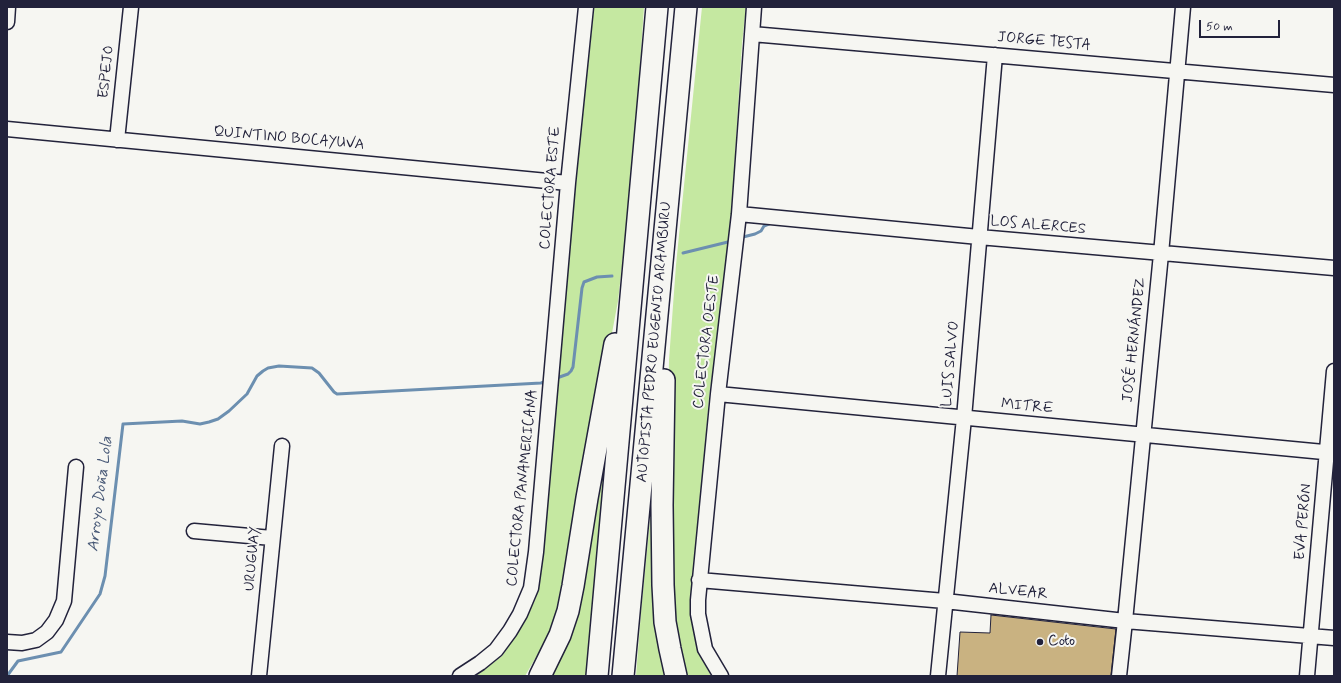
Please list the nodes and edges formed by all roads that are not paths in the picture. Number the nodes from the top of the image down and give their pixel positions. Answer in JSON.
{"nodes":[{"id":1,"x":8,"y":7,"type":"edge"},
{"id":2,"x":131,"y":7,"type":"edge"},
{"id":3,"x":586,"y":7,"type":"edge"},
{"id":4,"x":657,"y":7,"type":"edge"},
{"id":5,"x":686,"y":7,"type":"edge"},
{"id":6,"x":754,"y":7,"type":"edge"},
{"id":7,"x":1183,"y":7,"type":"edge"},
{"id":8,"x":7,"y":22,"type":"edge"},
{"id":9,"x":752,"y":34,"type":"junction"},
{"id":10,"x":995,"y":55,"type":"junction"},
{"id":11,"x":1177,"y":70,"type":"junction"},
{"id":12,"x":1334,"y":85,"type":"edge"},
{"id":13,"x":7,"y":129,"type":"edge"},
{"id":14,"x":117,"y":140,"type":"junction"},
{"id":15,"x":568,"y":183,"type":"junction"},
{"id":16,"x":739,"y":214,"type":"junction"},
{"id":17,"x":639,"y":216,"type":"junction"},
{"id":18,"x":665,"y":229,"type":"junction"},
{"id":19,"x":979,"y":238,"type":"junction"},
{"id":20,"x":1161,"y":254,"type":"junction"},
{"id":21,"x":1334,"y":268,"type":"edge"},
{"id":22,"x":552,"y":371,"type":"joint"},
{"id":23,"x":1334,"y":371,"type":"edge"},
{"id":24,"x":718,"y":394,"type":"junction"},
{"id":25,"x":964,"y":418,"type":"junction"},
{"id":26,"x":1142,"y":435,"type":"junction"},
{"id":27,"x":282,"y":446,"type":"dead end"},
{"id":28,"x":1331,"y":453,"type":"edge"},
{"id":29,"x":76,"y":467,"type":"dead end"},
{"id":30,"x":194,"y":531,"type":"dead end"},
{"id":31,"x":272,"y":538,"type":"junction"},
{"id":32,"x":699,"y":580,"type":"junction"},
{"id":33,"x":945,"y":601,"type":"junction"},
{"id":34,"x":1125,"y":621,"type":"junction"},
{"id":35,"x":1310,"y":636,"type":"junction"},
{"id":36,"x":1334,"y":638,"type":"edge"},
{"id":37,"x":7,"y":642,"type":"edge"},
{"id":38,"x":259,"y":676,"type":"edge"},
{"id":39,"x":460,"y":676,"type":"edge"},
{"id":40,"x":540,"y":676,"type":"edge"},
{"id":41,"x":597,"y":676,"type":"edge"},
{"id":42,"x":623,"y":676,"type":"edge"},
{"id":43,"x":676,"y":676,"type":"edge"},
{"id":44,"x":721,"y":676,"type":"edge"},
{"id":45,"x":938,"y":676,"type":"edge"},
{"id":46,"x":1119,"y":676,"type":"edge"},
{"id":47,"x":1307,"y":676,"type":"edge"}],
"edges":[{"from":1,"to":8,"type":"street"},
{"from":2,"to":14,"type":"street","name":"ESPEJO"},
{"from":3,"to":15,"type":"street","name":"COLECTORA ESTE"},
{"from":4,"to":17,"type":"highway","name":"AUTOPISTA PEDRO EUGENIO ARAMBURU"},
{"from":5,"to":18,"type":"highway","name":"AUTOPISTA PEDRO EUGENIO ARAMBURU"},
{"from":6,"to":9,"type":"street","name":"COLECTORA OESTE"},
{"from":7,"to":11,"type":"street","name":"JOSÉ HERNÁNDEZ"},
{"from":9,"to":10,"type":"street","name":"JORGE TESTA"},
{"from":9,"to":16,"type":"street","name":"COLECTORA OESTE"},
{"from":10,"to":11,"type":"street","name":"JORGE TESTA"},
{"from":10,"to":19,"type":"street","name":"LUIS SALVO"},
{"from":11,"to":12,"type":"street","name":"JORGE TESTA"},
{"from":11,"to":20,"type":"street","name":"JOSÉ HERNÁNDEZ"},
{"from":13,"to":14,"type":"street","name":"QUINTINO BOCAYUVA"},
{"from":14,"to":15,"type":"street","name":"QUINTINO BOCAYUVA"},
{"from":15,"to":22,"type":"street","name":"COLECTORA ESTE"},
{"from":16,"to":19,"type":"street","name":"LOS ALERCES"},
{"from":16,"to":24,"type":"street","name":"COLECTORA OESTE"},
{"from":17,"to":40,"type":"highway"},
{"from":17,"to":41,"type":"highway","name":"AUTOPISTA PEDRO EUGENIO ARAMBURU"},
{"from":18,"to":42,"type":"highway","name":"AUTOPISTA PEDRO EUGENIO ARAMBURU"},
{"from":18,"to":43,"type":"highway"},
{"from":19,"to":20,"type":"street","name":"LOS ALERCES"},
{"from":19,"to":25,"type":"street","name":"LUIS SALVO"},
{"from":20,"to":21,"type":"street","name":"LOS ALERCES"},
{"from":20,"to":26,"type":"street","name":"JOSÉ HERNÁNDEZ"},
{"from":22,"to":39,"type":"street","name":"COLECTORA PANAMERICANA"},
{"from":23,"to":28,"type":"street","name":"EVA PERÓN"},
{"from":24,"to":25,"type":"street","name":"MITRE"},
{"from":24,"to":32,"type":"street","name":"COLECTORA OESTE"},
{"from":25,"to":26,"type":"street","name":"MITRE"},
{"from":25,"to":33,"type":"street","name":"LUIS SALVO"},
{"from":26,"to":28,"type":"street","name":"MITRE"},
{"from":26,"to":34,"type":"street","name":"JOSÉ HERNÁNDEZ"},
{"from":27,"to":31,"type":"street","name":"URUGUAY"},
{"from":28,"to":35,"type":"street","name":"EVA PERÓN"},
{"from":29,"to":37,"type":"street"},
{"from":30,"to":31,"type":"street"},
{"from":31,"to":38,"type":"street","name":"URUGUAY"},
{"from":32,"to":33,"type":"street","name":"ALVEAR"},
{"from":32,"to":44,"type":"street","name":"COLECTORA OESTE"},
{"from":33,"to":34,"type":"street","name":"ALVEAR"},
{"from":33,"to":45,"type":"street","name":"LUIS SALVO"},
{"from":34,"to":35,"type":"street","name":"ALVEAR"},
{"from":34,"to":46,"type":"street","name":"JOSÉ HERNÁNDEZ"},
{"from":35,"to":36,"type":"street","name":"ALVEAR"},
{"from":35,"to":47,"type":"street","name":"EVA PERÓN"}]}
